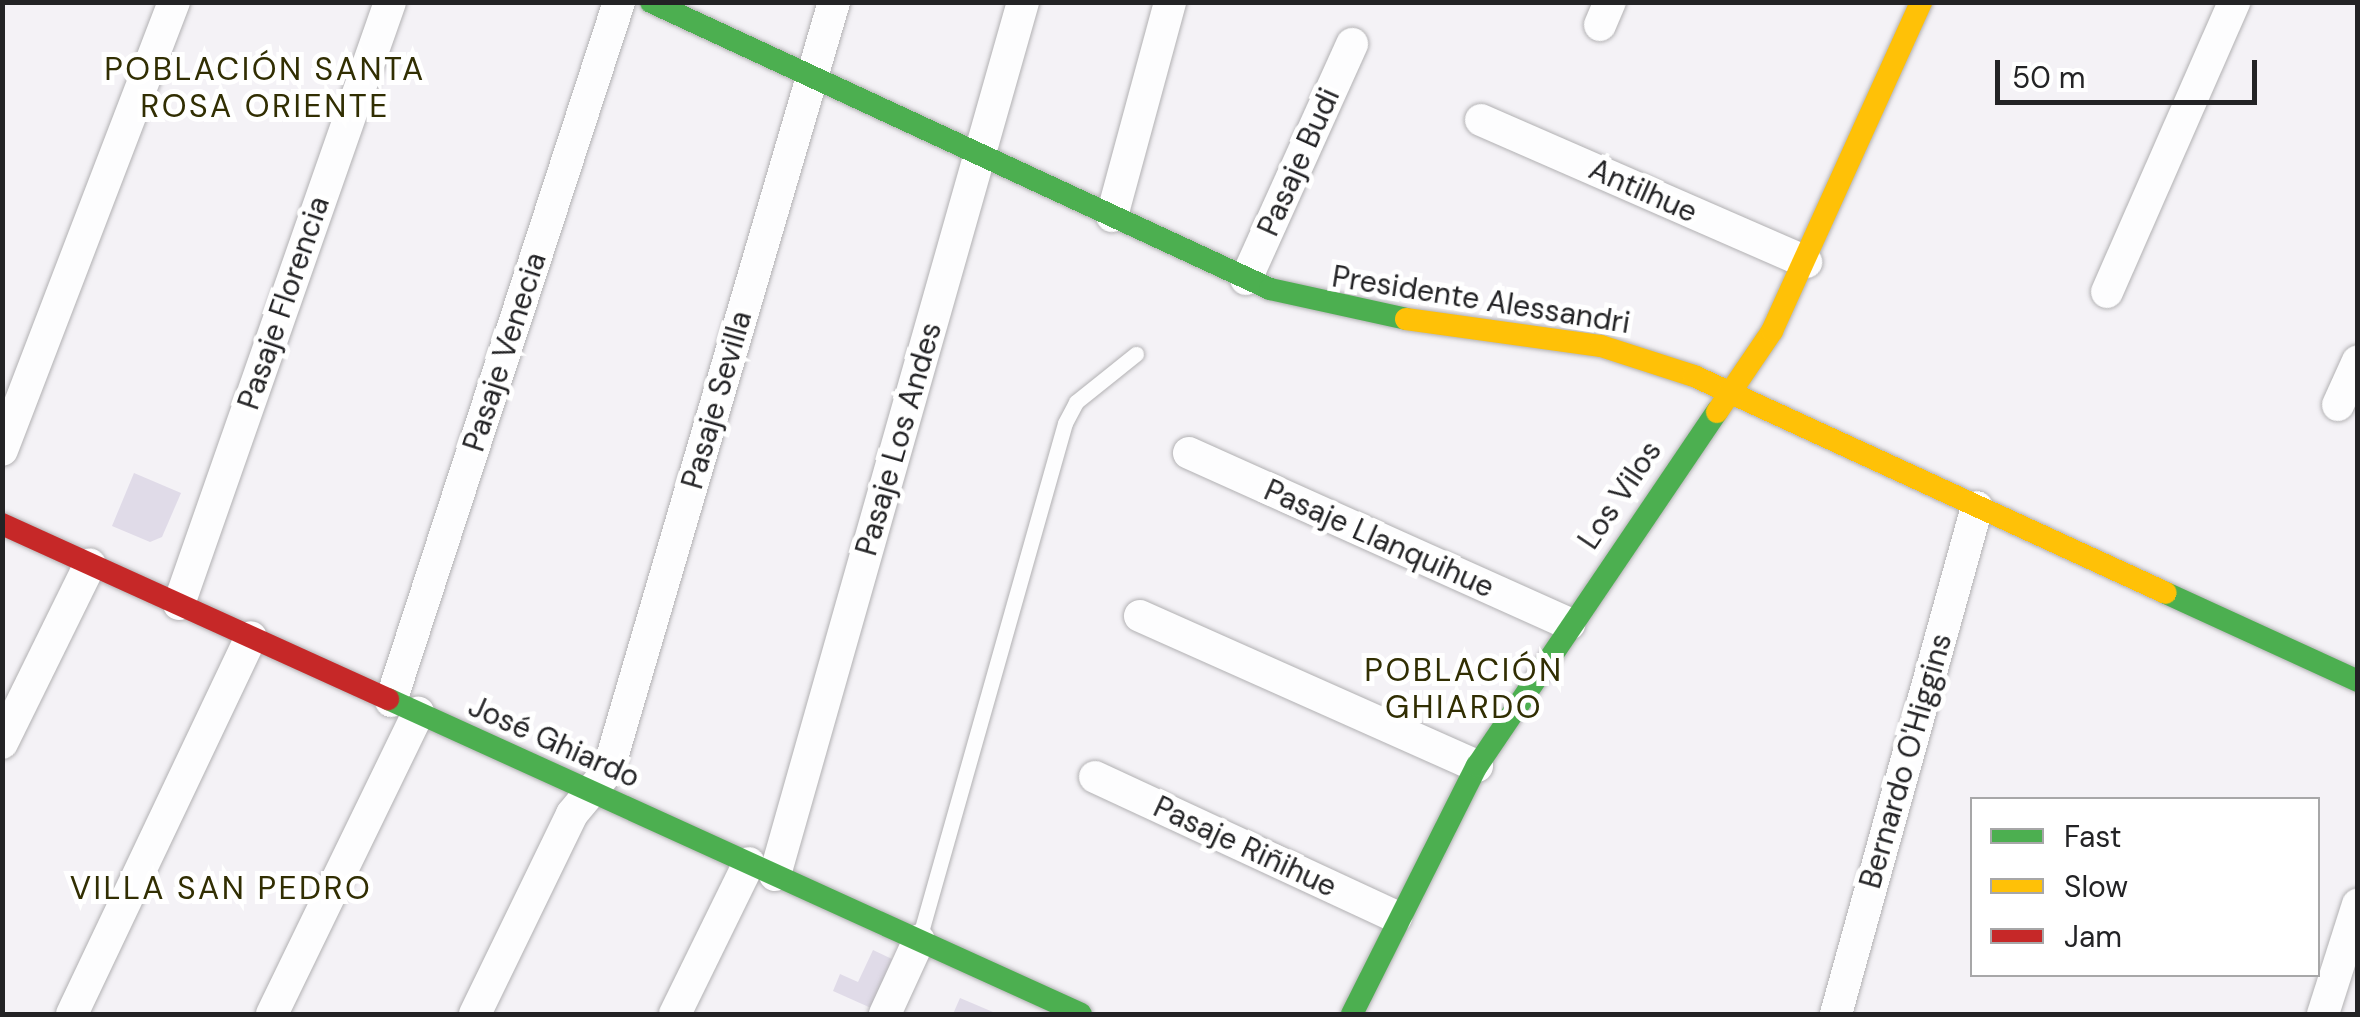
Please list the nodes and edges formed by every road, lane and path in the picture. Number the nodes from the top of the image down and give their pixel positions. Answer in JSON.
{"nodes":[{"id":1,"x":174,"y":2,"type":"edge"},
{"id":2,"x":390,"y":2,"type":"edge"},
{"id":3,"x":618,"y":2,"type":"edge"},
{"id":4,"x":651,"y":2,"type":"edge"},
{"id":5,"x":834,"y":2,"type":"edge"},
{"id":6,"x":1022,"y":2,"type":"edge"},
{"id":7,"x":1170,"y":2,"type":"edge"},
{"id":8,"x":1921,"y":2,"type":"edge"},
{"id":9,"x":2234,"y":2,"type":"edge"},
{"id":10,"x":1352,"y":44,"type":"dead end"},
{"id":11,"x":813,"y":77,"type":"junction"},
{"id":12,"x":1481,"y":120,"type":"dead end"},
{"id":13,"x":980,"y":154,"type":"junction"},
{"id":14,"x":1112,"y":216,"type":"junction"},
{"id":15,"x":1806,"y":262,"type":"junction"},
{"id":16,"x":1246,"y":279,"type":"junction"},
{"id":17,"x":2107,"y":292,"type":"dead end"},
{"id":18,"x":1136,"y":354,"type":"dead end"},
{"id":19,"x":2358,"y":361,"type":"edge"},
{"id":20,"x":1730,"y":392,"type":"junction"},
{"id":21,"x":2338,"y":405,"type":"dead end"},
{"id":22,"x":2,"y":450,"type":"edge"},
{"id":23,"x":1189,"y":453,"type":"dead end"},
{"id":24,"x":1977,"y":508,"type":"junction"},
{"id":25,"x":2,"y":524,"type":"edge"},
{"id":26,"x":90,"y":564,"type":"junction"},
{"id":27,"x":179,"y":604,"type":"junction"},
{"id":28,"x":1140,"y":616,"type":"dead end"},
{"id":29,"x":1569,"y":624,"type":"junction"},
{"id":30,"x":251,"y":637,"type":"junction"},
{"id":31,"x":2358,"y":681,"type":"edge"},
{"id":32,"x":405,"y":707,"type":"junction"},
{"id":33,"x":2,"y":743,"type":"edge"},
{"id":34,"x":1478,"y":766,"type":"junction"},
{"id":35,"x":1094,"y":777,"type":"dead end"},
{"id":36,"x":590,"y":791,"type":"junction"},
{"id":37,"x":762,"y":869,"type":"junction"},
{"id":38,"x":2358,"y":904,"type":"edge"},
{"id":39,"x":1396,"y":917,"type":"junction"},
{"id":40,"x":919,"y":940,"type":"junction"},
{"id":41,"x":72,"y":1014,"type":"edge"},
{"id":42,"x":272,"y":1014,"type":"edge"},
{"id":43,"x":475,"y":1014,"type":"edge"},
{"id":44,"x":675,"y":1014,"type":"edge"},
{"id":45,"x":885,"y":1014,"type":"edge"},
{"id":46,"x":1081,"y":1014,"type":"edge"},
{"id":47,"x":1352,"y":1014,"type":"edge"},
{"id":48,"x":1836,"y":1014,"type":"edge"},
{"id":49,"x":2324,"y":1014,"type":"edge"}],
"edges":[{"from":1,"to":22,"type":"street"},
{"from":2,"to":27,"type":"street","name":"Pasaje Florencia"},
{"from":3,"to":32,"type":"street","name":"Pasaje Venecia"},
{"from":4,"to":11,"type":"street","name":"Presidente Alessandri"},
{"from":5,"to":11,"type":"street","name":"Pasaje Sevilla"},
{"from":6,"to":13,"type":"street","name":"Pasaje Los Andes"},
{"from":7,"to":14,"type":"street"},
{"from":8,"to":15,"type":"street","name":"Los Vilos"},
{"from":9,"to":17,"type":"street"},
{"from":10,"to":16,"type":"street","name":"Pasaje Budi"},
{"from":11,"to":13,"type":"street","name":"Presidente Alessandri"},
{"from":11,"to":36,"type":"street","name":"Pasaje Sevilla"},
{"from":12,"to":15,"type":"street","name":"Antilhue"},
{"from":13,"to":14,"type":"street","name":"Presidente Alessandri"},
{"from":13,"to":37,"type":"street","name":"Pasaje Los Andes"},
{"from":14,"to":16,"type":"street","name":"Presidente Alessandri"},
{"from":15,"to":20,"type":"street","name":"Los Vilos"},
{"from":16,"to":20,"type":"street","name":"Presidente Alessandri"},
{"from":18,"to":40,"type":"lane"},
{"from":19,"to":21,"type":"street"},
{"from":20,"to":24,"type":"street","name":"Presidente Alessandri"},
{"from":20,"to":29,"type":"street","name":"Los Vilos"},
{"from":23,"to":29,"type":"street","name":"Pasaje Llanquihue"},
{"from":24,"to":31,"type":"street","name":"Presidente Alessandri"},
{"from":24,"to":48,"type":"street","name":"Bernardo O'Higgins"},
{"from":25,"to":26,"type":"street","name":"José Ghiardo"},
{"from":26,"to":27,"type":"street","name":"José Ghiardo"},
{"from":26,"to":33,"type":"street"},
{"from":27,"to":30,"type":"street","name":"José Ghiardo"},
{"from":28,"to":34,"type":"street"},
{"from":29,"to":34,"type":"street","name":"Los Vilos"},
{"from":30,"to":32,"type":"street","name":"José Ghiardo"},
{"from":30,"to":41,"type":"street"},
{"from":32,"to":36,"type":"street","name":"José Ghiardo"},
{"from":32,"to":42,"type":"street","name":"Pasaje Venecia"},
{"from":34,"to":39,"type":"street","name":"Los Vilos"},
{"from":35,"to":39,"type":"street","name":"Pasaje Riñihue"},
{"from":36,"to":37,"type":"street","name":"José Ghiardo"},
{"from":36,"to":43,"type":"street","name":"Pasaje Sevilla"},
{"from":37,"to":40,"type":"street","name":"José Ghiardo"},
{"from":37,"to":44,"type":"street","name":"Pasaje Los Andes"},
{"from":38,"to":49,"type":"street"},
{"from":39,"to":47,"type":"street","name":"Los Vilos"},
{"from":40,"to":45,"type":"street"},
{"from":40,"to":46,"type":"street","name":"José Ghiardo"}]}
